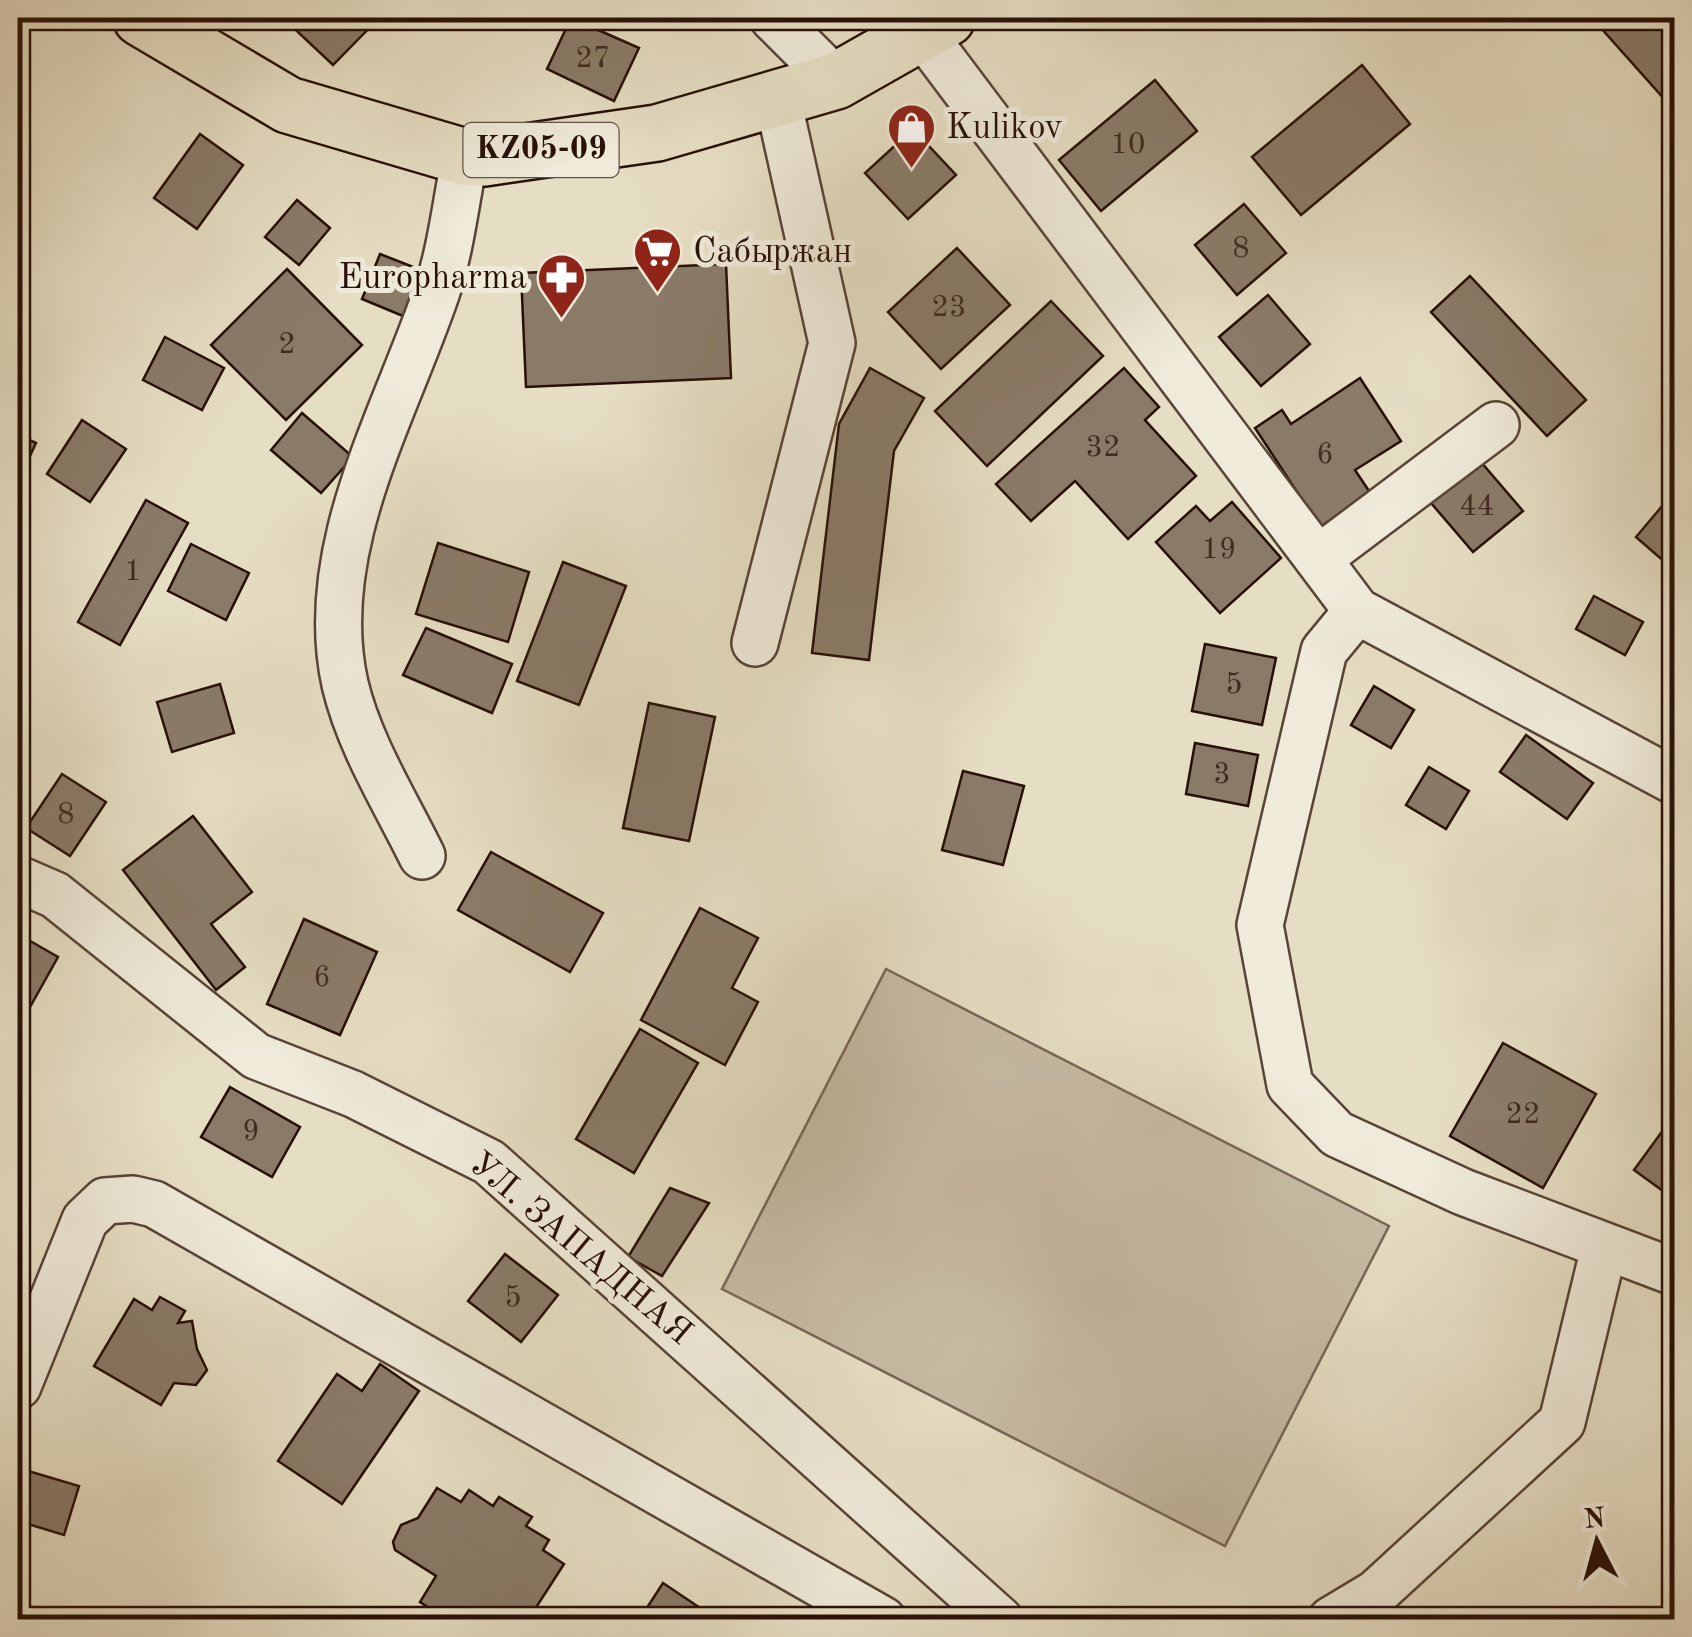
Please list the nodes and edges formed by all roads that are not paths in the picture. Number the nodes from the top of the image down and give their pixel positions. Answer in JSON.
{"nodes":[{"id":1,"x":141,"y":18,"type":"edge"},
{"id":2,"x":773,"y":18,"type":"edge"},
{"id":3,"x":935,"y":26,"type":"edge"},
{"id":4,"x":836,"y":81,"type":"junction"},
{"id":5,"x":777,"y":96,"type":"junction"},
{"id":6,"x":465,"y":157,"type":"junction"},
{"id":7,"x":1496,"y":425,"type":"dead end"},
{"id":8,"x":1319,"y":558,"type":"junction"},
{"id":9,"x":1356,"y":610,"type":"junction"},
{"id":10,"x":755,"y":643,"type":"dead end"},
{"id":11,"x":1674,"y":781,"type":"edge"},
{"id":12,"x":422,"y":856,"type":"dead end"},
{"id":13,"x":18,"y":880,"type":"edge"},
{"id":14,"x":1604,"y":1248,"type":"junction"},
{"id":15,"x":1674,"y":1272,"type":"edge"},
{"id":16,"x":18,"y":1386,"type":"edge"},
{"id":17,"x":884,"y":1620,"type":"edge"},
{"id":18,"x":1000,"y":1620,"type":"edge"},
{"id":19,"x":1331,"y":1620,"type":"edge"}],
"edges":[{"from":1,"to":6,"type":"main road","number":"KZ05-09"},
{"from":2,"to":4,"type":"street"},
{"from":3,"to":4,"type":"main road","number":"KZ05-09"},
{"from":3,"to":8,"type":"street"},
{"from":4,"to":5,"type":"main road","number":"KZ05-09"},
{"from":5,"to":6,"type":"main road","number":"KZ05-09"},
{"from":5,"to":10,"type":"street"},
{"from":6,"to":12,"type":"street"},
{"from":7,"to":8,"type":"street"},
{"from":8,"to":9,"type":"street"},
{"from":9,"to":11,"type":"street"},
{"from":9,"to":14,"type":"street"},
{"from":13,"to":18,"type":"street","name":"УЛ. ЗАПАДНАЯ"},
{"from":14,"to":15,"type":"street"},
{"from":14,"to":19,"type":"street"},
{"from":16,"to":17,"type":"street"}]}
